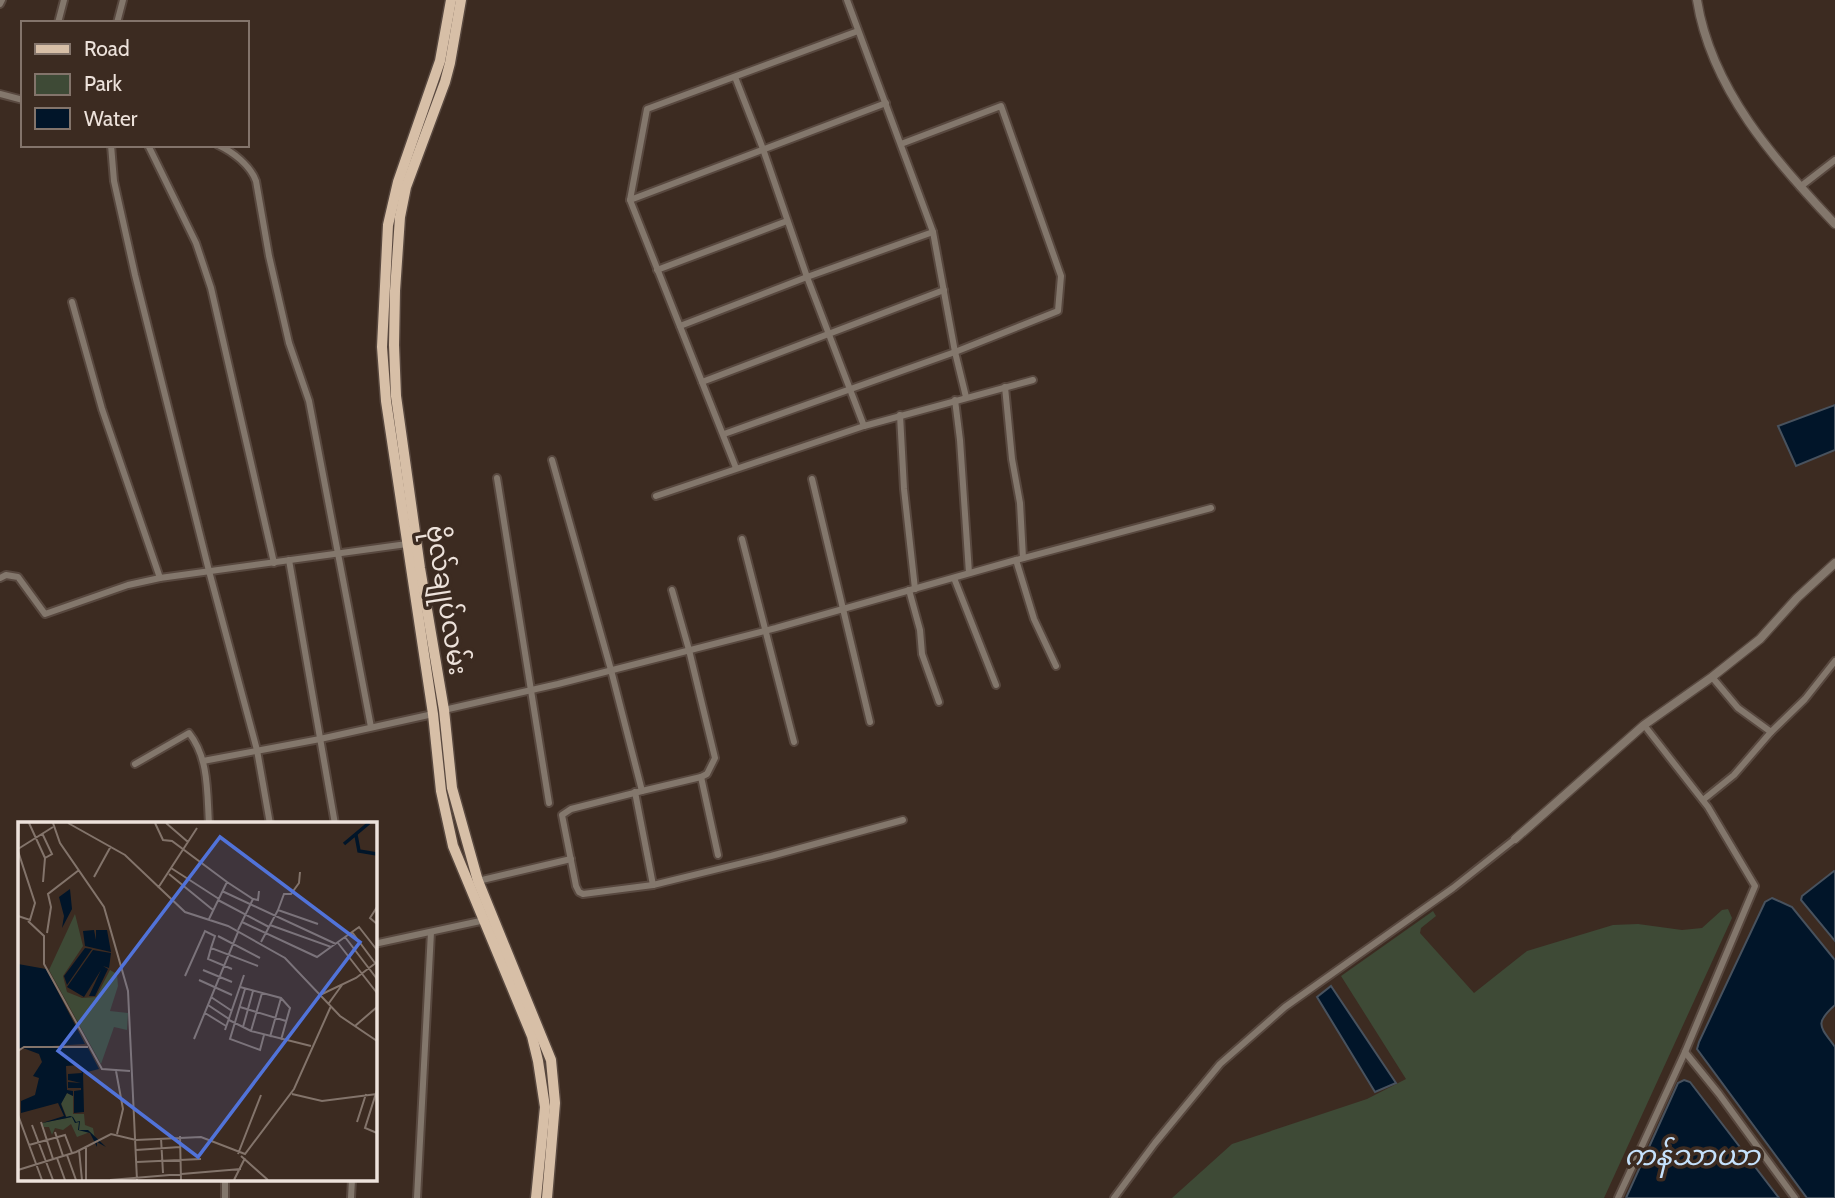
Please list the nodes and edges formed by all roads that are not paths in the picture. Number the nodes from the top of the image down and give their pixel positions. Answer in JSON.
{"nodes":[{"id":1,"x":64,"y":0,"type":"edge"},
{"id":2,"x":123,"y":0,"type":"edge"},
{"id":3,"x":846,"y":0,"type":"edge"},
{"id":4,"x":1697,"y":0,"type":"edge"},
{"id":5,"x":451,"y":1,"type":"edge"},
{"id":6,"x":59,"y":21,"type":"edge"},
{"id":7,"x":118,"y":21,"type":"edge"},
{"id":8,"x":858,"y":31,"type":"junction"},
{"id":9,"x":735,"y":77,"type":"junction"},
{"id":10,"x":0,"y":94,"type":"edge"},
{"id":11,"x":21,"y":99,"type":"edge"},
{"id":12,"x":886,"y":103,"type":"junction"},
{"id":13,"x":901,"y":144,"type":"junction"},
{"id":14,"x":111,"y":147,"type":"edge"},
{"id":15,"x":149,"y":147,"type":"edge"},
{"id":16,"x":221,"y":147,"type":"edge"},
{"id":17,"x":763,"y":149,"type":"junction"},
{"id":18,"x":1835,"y":160,"type":"edge"},
{"id":19,"x":1800,"y":187,"type":"junction"},
{"id":20,"x":630,"y":200,"type":"junction"},
{"id":21,"x":787,"y":221,"type":"junction"},
{"id":22,"x":1835,"y":224,"type":"edge"},
{"id":23,"x":933,"y":232,"type":"junction"},
{"id":24,"x":657,"y":270,"type":"junction"},
{"id":25,"x":807,"y":277,"type":"junction"},
{"id":26,"x":944,"y":290,"type":"junction"},
{"id":27,"x":72,"y":302,"type":"dead end"},
{"id":28,"x":680,"y":326,"type":"junction"},
{"id":29,"x":830,"y":334,"type":"junction"},
{"id":30,"x":955,"y":352,"type":"junction"},
{"id":31,"x":1033,"y":380,"type":"dead end"},
{"id":32,"x":702,"y":382,"type":"junction"},
{"id":33,"x":1005,"y":387,"type":"junction"},
{"id":34,"x":851,"y":389,"type":"junction"},
{"id":35,"x":966,"y":397,"type":"junction"},
{"id":36,"x":955,"y":400,"type":"junction"},
{"id":37,"x":900,"y":415,"type":"junction"},
{"id":38,"x":864,"y":426,"type":"junction"},
{"id":39,"x":724,"y":434,"type":"junction"},
{"id":40,"x":552,"y":460,"type":"dead end"},
{"id":41,"x":736,"y":468,"type":"junction"},
{"id":42,"x":497,"y":478,"type":"dead end"},
{"id":43,"x":812,"y":480,"type":"dead end"},
{"id":44,"x":656,"y":496,"type":"dead end"},
{"id":45,"x":1211,"y":508,"type":"dead end"},
{"id":46,"x":742,"y":539,"type":"dead end"},
{"id":47,"x":407,"y":544,"type":"junction"},
{"id":48,"x":337,"y":554,"type":"junction"},
{"id":49,"x":1020,"y":559,"type":"junction"},
{"id":50,"x":289,"y":561,"type":"junction"},
{"id":51,"x":274,"y":563,"type":"junction"},
{"id":52,"x":1835,"y":563,"type":"edge"},
{"id":53,"x":209,"y":571,"type":"junction"},
{"id":54,"x":969,"y":573,"type":"junction"},
{"id":55,"x":0,"y":578,"type":"edge"},
{"id":56,"x":160,"y":578,"type":"junction"},
{"id":57,"x":954,"y":578,"type":"junction"},
{"id":58,"x":912,"y":589,"type":"junction"},
{"id":59,"x":673,"y":590,"type":"dead end"},
{"id":60,"x":842,"y":609,"type":"junction"},
{"id":61,"x":764,"y":631,"type":"junction"},
{"id":62,"x":689,"y":650,"type":"junction"},
{"id":63,"x":1835,"y":661,"type":"edge"},
{"id":64,"x":1056,"y":666,"type":"dead end"},
{"id":65,"x":611,"y":670,"type":"junction"},
{"id":66,"x":1712,"y":677,"type":"junction"},
{"id":67,"x":996,"y":685,"type":"dead end"},
{"id":68,"x":531,"y":690,"type":"junction"},
{"id":69,"x":939,"y":702,"type":"dead end"},
{"id":70,"x":444,"y":710,"type":"junction"},
{"id":71,"x":433,"y":714,"type":"junction"},
{"id":72,"x":870,"y":722,"type":"dead end"},
{"id":73,"x":1644,"y":725,"type":"junction"},
{"id":74,"x":371,"y":727,"type":"junction"},
{"id":75,"x":1771,"y":732,"type":"junction"},
{"id":76,"x":320,"y":738,"type":"junction"},
{"id":77,"x":794,"y":743,"type":"dead end"},
{"id":78,"x":257,"y":750,"type":"junction"},
{"id":79,"x":203,"y":761,"type":"junction"},
{"id":80,"x":135,"y":764,"type":"dead end"},
{"id":81,"x":701,"y":777,"type":"junction"},
{"id":82,"x":639,"y":791,"type":"junction"},
{"id":83,"x":1703,"y":800,"type":"junction"},
{"id":84,"x":549,"y":803,"type":"dead end"},
{"id":85,"x":903,"y":820,"type":"dead end"},
{"id":86,"x":209,"y":822,"type":"edge"},
{"id":87,"x":270,"y":822,"type":"edge"},
{"id":88,"x":335,"y":822,"type":"edge"},
{"id":89,"x":1515,"y":839,"type":"joint"},
{"id":90,"x":718,"y":855,"type":"dead end"},
{"id":91,"x":571,"y":859,"type":"junction"},
{"id":92,"x":478,"y":880,"type":"junction"},
{"id":93,"x":653,"y":885,"type":"junction"},
{"id":94,"x":488,"y":919,"type":"junction"},
{"id":95,"x":431,"y":932,"type":"junction"},
{"id":96,"x":376,"y":944,"type":"edge"},
{"id":97,"x":1685,"y":1052,"type":"junction"},
{"id":98,"x":225,"y":1180,"type":"edge"},
{"id":99,"x":352,"y":1180,"type":"edge"},
{"id":100,"x":225,"y":1198,"type":"edge"},
{"id":101,"x":351,"y":1198,"type":"edge"},
{"id":102,"x":416,"y":1198,"type":"edge"},
{"id":103,"x":537,"y":1198,"type":"edge"},
{"id":104,"x":547,"y":1198,"type":"edge"},
{"id":105,"x":1114,"y":1198,"type":"edge"},
{"id":106,"x":1618,"y":1198,"type":"edge"},
{"id":107,"x":1795,"y":1198,"type":"edge"}],
"edges":[{"from":1,"to":6,"type":"street"},
{"from":2,"to":7,"type":"street"},
{"from":3,"to":8,"type":"street"},
{"from":4,"to":19,"type":"street"},
{"from":5,"to":47,"type":"main road","name":"ဗိုလ်ချုပ်လမ်း"},
{"from":5,"to":70,"type":"main road","name":"ဗိုလ်ချုပ်လမ်း"},
{"from":8,"to":9,"type":"street"},
{"from":8,"to":12,"type":"street"},
{"from":9,"to":17,"type":"street"},
{"from":9,"to":20,"type":"street"},
{"from":10,"to":11,"type":"street"},
{"from":12,"to":13,"type":"street"},
{"from":12,"to":17,"type":"street"},
{"from":13,"to":23,"type":"street"},
{"from":13,"to":30,"type":"street"},
{"from":14,"to":53,"type":"street"},
{"from":15,"to":51,"type":"street"},
{"from":16,"to":48,"type":"street"},
{"from":17,"to":20,"type":"street"},
{"from":17,"to":21,"type":"street"},
{"from":18,"to":19,"type":"street"},
{"from":19,"to":22,"type":"street"},
{"from":20,"to":24,"type":"street"},
{"from":21,"to":24,"type":"street"},
{"from":21,"to":25,"type":"street"},
{"from":23,"to":25,"type":"street"},
{"from":23,"to":26,"type":"street"},
{"from":24,"to":28,"type":"street"},
{"from":25,"to":28,"type":"street"},
{"from":25,"to":29,"type":"street"},
{"from":26,"to":29,"type":"street"},
{"from":26,"to":30,"type":"street"},
{"from":27,"to":56,"type":"street"},
{"from":28,"to":32,"type":"street"},
{"from":29,"to":32,"type":"street"},
{"from":29,"to":34,"type":"street"},
{"from":30,"to":34,"type":"street"},
{"from":30,"to":35,"type":"street"},
{"from":31,"to":33,"type":"street"},
{"from":32,"to":39,"type":"street"},
{"from":33,"to":35,"type":"street"},
{"from":33,"to":49,"type":"street"},
{"from":34,"to":38,"type":"street"},
{"from":34,"to":39,"type":"street"},
{"from":35,"to":36,"type":"street"},
{"from":36,"to":37,"type":"street"},
{"from":36,"to":54,"type":"street"},
{"from":37,"to":38,"type":"street"},
{"from":37,"to":58,"type":"street"},
{"from":38,"to":41,"type":"street"},
{"from":39,"to":41,"type":"street"},
{"from":40,"to":65,"type":"street"},
{"from":41,"to":44,"type":"street"},
{"from":42,"to":68,"type":"street"},
{"from":43,"to":60,"type":"street"},
{"from":45,"to":49,"type":"street"},
{"from":46,"to":61,"type":"street"},
{"from":47,"to":48,"type":"street"},
{"from":47,"to":71,"type":"main road","name":"ဗိုလ်ချုပ်လမ်း"},
{"from":48,"to":50,"type":"street"},
{"from":48,"to":74,"type":"street"},
{"from":49,"to":54,"type":"street"},
{"from":49,"to":64,"type":"street"},
{"from":50,"to":51,"type":"street"},
{"from":50,"to":76,"type":"street"},
{"from":51,"to":53,"type":"street"},
{"from":52,"to":66,"type":"street"},
{"from":53,"to":56,"type":"street"},
{"from":53,"to":78,"type":"street"},
{"from":54,"to":57,"type":"street"},
{"from":55,"to":56,"type":"street"},
{"from":57,"to":58,"type":"street"},
{"from":57,"to":67,"type":"street"},
{"from":58,"to":60,"type":"street"},
{"from":58,"to":69,"type":"street"},
{"from":59,"to":62,"type":"street"},
{"from":60,"to":61,"type":"street"},
{"from":60,"to":72,"type":"street"},
{"from":61,"to":62,"type":"street"},
{"from":61,"to":77,"type":"street"},
{"from":62,"to":65,"type":"street"},
{"from":62,"to":81,"type":"street"},
{"from":63,"to":75,"type":"street"},
{"from":65,"to":68,"type":"street"},
{"from":65,"to":82,"type":"street"},
{"from":66,"to":73,"type":"street"},
{"from":66,"to":75,"type":"street"},
{"from":68,"to":70,"type":"street"},
{"from":68,"to":84,"type":"street"},
{"from":70,"to":92,"type":"main road","name":"ဗိုလ်ချုပ်လမ်း"},
{"from":71,"to":74,"type":"street"},
{"from":71,"to":94,"type":"main road","name":"ဗိုလ်ချုပ်လမ်း"},
{"from":73,"to":83,"type":"street"},
{"from":73,"to":89,"type":"street"},
{"from":74,"to":76,"type":"street"},
{"from":75,"to":83,"type":"street"},
{"from":76,"to":78,"type":"street"},
{"from":76,"to":88,"type":"street"},
{"from":78,"to":79,"type":"street"},
{"from":78,"to":87,"type":"street"},
{"from":79,"to":80,"type":"street"},
{"from":79,"to":86,"type":"street"},
{"from":81,"to":82,"type":"street"},
{"from":81,"to":90,"type":"street"},
{"from":82,"to":91,"type":"street"},
{"from":82,"to":93,"type":"street"},
{"from":83,"to":97,"type":"street"},
{"from":85,"to":93,"type":"street"},
{"from":89,"to":105,"type":"street"},
{"from":91,"to":92,"type":"street"},
{"from":91,"to":93,"type":"street"},
{"from":92,"to":94,"type":"main road","name":"ဗိုလ်ချုပ်လမ်း"},
{"from":94,"to":95,"type":"street"},
{"from":94,"to":103,"type":"main road","name":"ဗိုလ်ချုပ်လမ်း"},
{"from":94,"to":104,"type":"main road","name":"ဗိုလ်ချုပ်လမ်း"},
{"from":95,"to":96,"type":"street"},
{"from":95,"to":102,"type":"street"},
{"from":97,"to":106,"type":"street"},
{"from":97,"to":107,"type":"street"},
{"from":98,"to":100,"type":"street"},
{"from":99,"to":101,"type":"street"}]}
